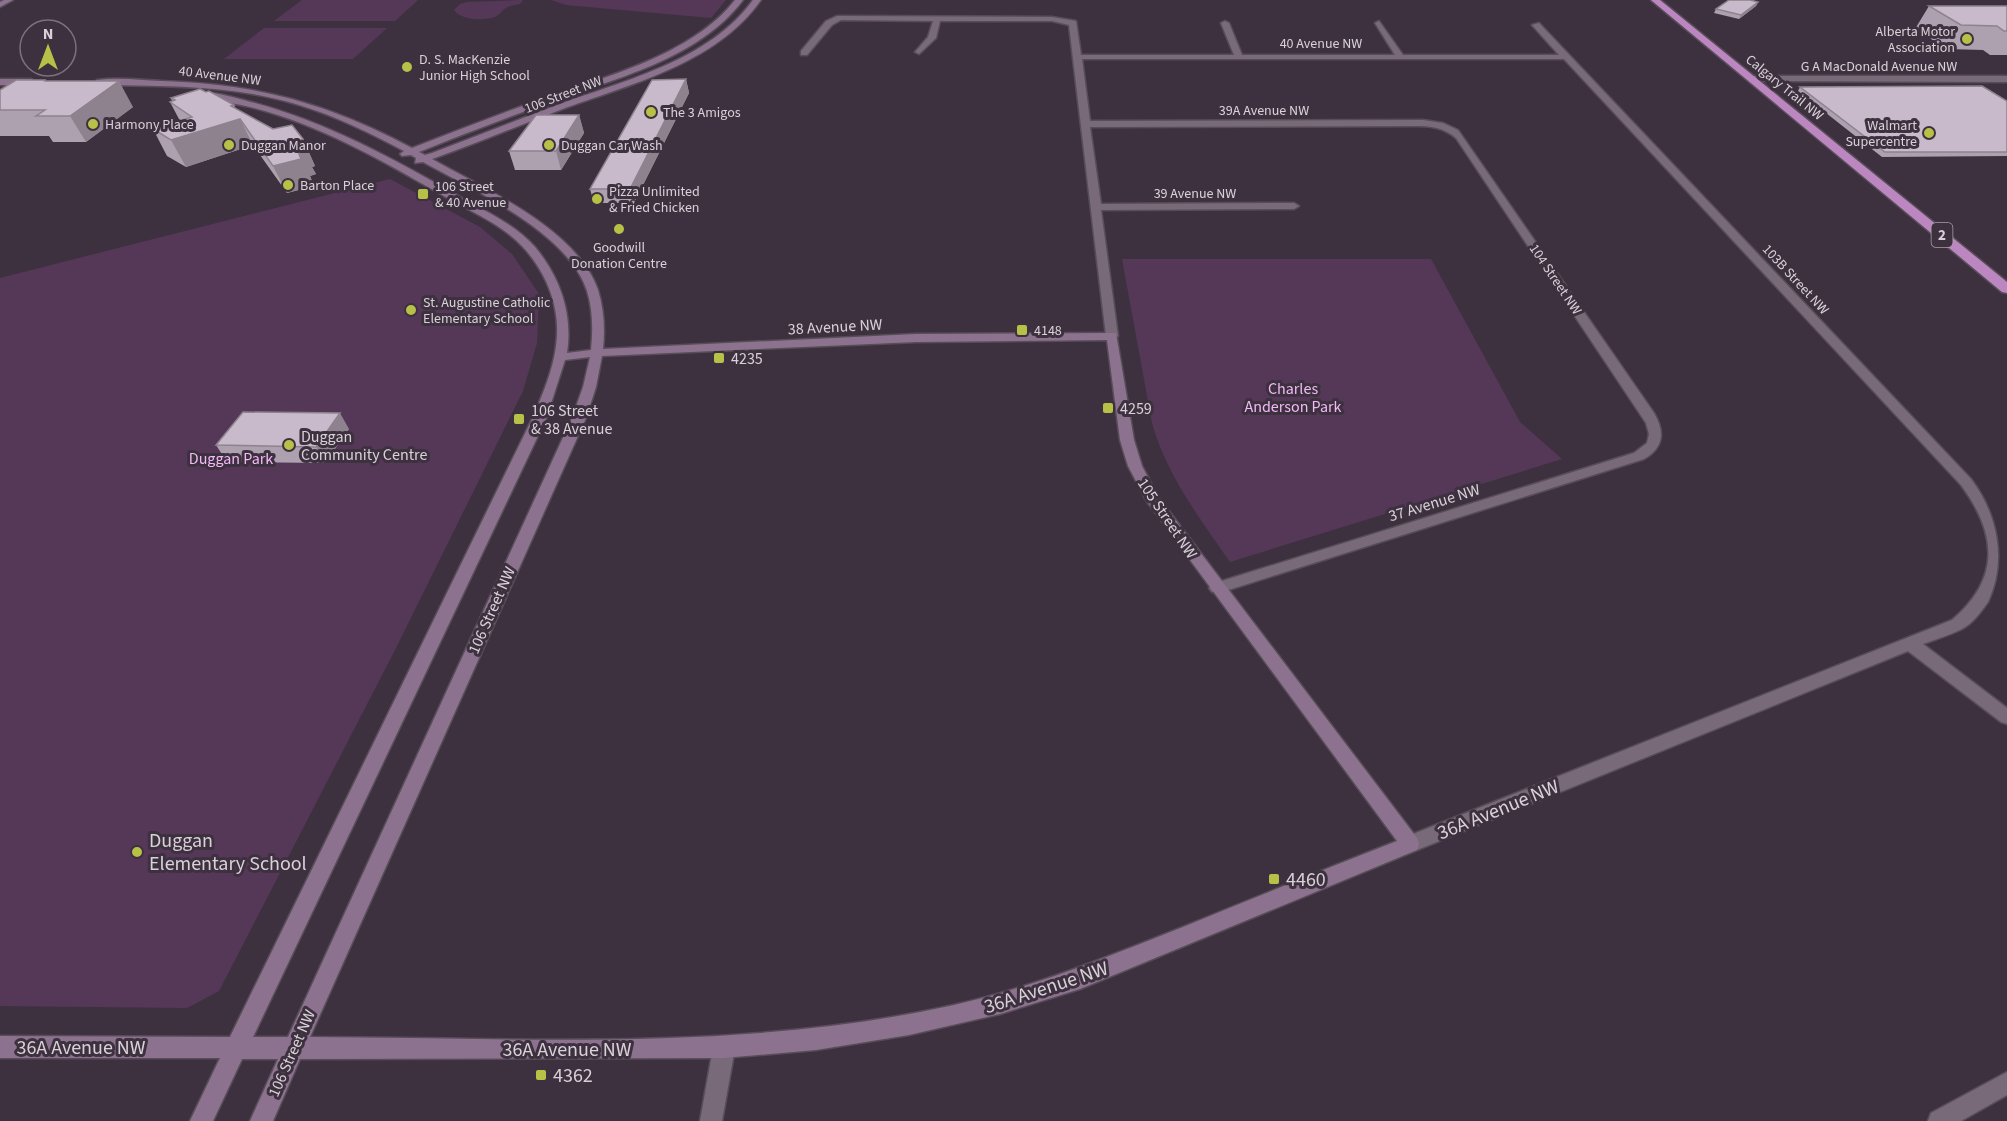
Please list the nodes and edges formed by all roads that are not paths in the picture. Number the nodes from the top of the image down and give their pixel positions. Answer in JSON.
{"nodes":[{"id":1,"x":9,"y":0,"type":"edge"},
{"id":2,"x":739,"y":0,"type":"edge"},
{"id":3,"x":758,"y":0,"type":"edge"},
{"id":4,"x":1655,"y":0,"type":"edge"},
{"id":5,"x":0,"y":5,"type":"edge"},
{"id":6,"x":937,"y":18,"type":"junction"},
{"id":7,"x":1225,"y":23,"type":"dead end"},
{"id":8,"x":1379,"y":23,"type":"dead end"},
{"id":9,"x":1536,"y":25,"type":"dead end"},
{"id":10,"x":919,"y":52,"type":"dead end"},
{"id":11,"x":804,"y":53,"type":"dead end"},
{"id":12,"x":1076,"y":57,"type":"junction"},
{"id":13,"x":1239,"y":57,"type":"junction"},
{"id":14,"x":1401,"y":57,"type":"junction"},
{"id":15,"x":1565,"y":57,"type":"junction"},
{"id":16,"x":1752,"y":79,"type":"junction"},
{"id":17,"x":2007,"y":79,"type":"edge"},
{"id":18,"x":0,"y":82,"type":"edge"},
{"id":19,"x":87,"y":82,"type":"edge"},
{"id":20,"x":0,"y":91,"type":"edge"},
{"id":21,"x":93,"y":91,"type":"edge"},
{"id":22,"x":1084,"y":124,"type":"junction"},
{"id":23,"x":1443,"y":126,"type":"joint"},
{"id":24,"x":410,"y":152,"type":"junction"},
{"id":25,"x":424,"y":159,"type":"junction"},
{"id":26,"x":388,"y":160,"type":"junction"},
{"id":27,"x":401,"y":167,"type":"junction"},
{"id":28,"x":1294,"y":206,"type":"dead end"},
{"id":29,"x":1096,"y":207,"type":"junction"},
{"id":30,"x":2007,"y":289,"type":"edge"},
{"id":31,"x":1112,"y":336,"type":"junction"},
{"id":32,"x":598,"y":353,"type":"junction"},
{"id":33,"x":559,"y":357,"type":"junction"},
{"id":34,"x":1656,"y":441,"type":"joint"},
{"id":35,"x":2002,"y":572,"type":"joint"},
{"id":36,"x":1217,"y":588,"type":"junction"},
{"id":37,"x":1910,"y":643,"type":"junction"},
{"id":38,"x":2007,"y":717,"type":"edge"},
{"id":39,"x":1410,"y":844,"type":"junction"},
{"id":40,"x":0,"y":1047,"type":"edge"},
{"id":41,"x":236,"y":1048,"type":"junction"},
{"id":42,"x":293,"y":1048,"type":"junction"},
{"id":43,"x":724,"y":1048,"type":"junction"},
{"id":44,"x":2005,"y":1087,"type":"edge"},
{"id":45,"x":201,"y":1121,"type":"edge"},
{"id":46,"x":261,"y":1121,"type":"edge"},
{"id":47,"x":711,"y":1121,"type":"edge"},
{"id":48,"x":1938,"y":1121,"type":"edge"}],
"edges":[{"from":1,"to":5,"type":"street"},
{"from":2,"to":24,"type":"street","name":"106 Street NW"},
{"from":3,"to":25,"type":"street","name":"106 Street NW"},
{"from":4,"to":16,"type":"highway","name":"Calgary Trail NW","number":"2"},
{"from":6,"to":10,"type":"street"},
{"from":6,"to":11,"type":"street"},
{"from":6,"to":12,"type":"street","name":"105 Street NW"},
{"from":7,"to":13,"type":"street"},
{"from":8,"to":14,"type":"street"},
{"from":9,"to":15,"type":"street","name":"103B Street NW"},
{"from":12,"to":13,"type":"street","name":"40 Avenue NW"},
{"from":12,"to":22,"type":"street","name":"105 Street NW"},
{"from":13,"to":14,"type":"street","name":"40 Avenue NW"},
{"from":14,"to":15,"type":"street","name":"40 Avenue NW"},
{"from":15,"to":35,"type":"street","name":"103B Street NW"},
{"from":16,"to":17,"type":"street","name":"G A MacDonald Avenue NW"},
{"from":16,"to":30,"type":"highway","name":"Calgary Trail NW","number":"2"},
{"from":18,"to":20,"type":"street"},
{"from":19,"to":24,"type":"street","name":"40 Avenue NW"},
{"from":21,"to":26,"type":"street","name":"40 Avenue NW"},
{"from":22,"to":23,"type":"street","name":"39A Avenue NW"},
{"from":22,"to":29,"type":"street","name":"105 Street NW"},
{"from":23,"to":34,"type":"street","name":"104 Street NW"},
{"from":24,"to":25,"type":"street","name":"40 Avenue NW"},
{"from":24,"to":26,"type":"street","name":"106 Street NW"},
{"from":25,"to":27,"type":"street","name":"106 Street NW"},
{"from":25,"to":32,"type":"street","name":"106 Street NW"},
{"from":26,"to":27,"type":"street"},
{"from":27,"to":33,"type":"street"},
{"from":28,"to":29,"type":"street","name":"39 Avenue NW"},
{"from":29,"to":31,"type":"street","name":"105 Street NW"},
{"from":31,"to":32,"type":"street","name":"38 Avenue NW"},
{"from":31,"to":36,"type":"street","name":"105 Street NW"},
{"from":32,"to":33,"type":"street","name":"38 Avenue NW"},
{"from":32,"to":42,"type":"street","name":"106 Street NW"},
{"from":33,"to":41,"type":"street"},
{"from":34,"to":36,"type":"street","name":"37 Avenue NW"},
{"from":35,"to":37,"type":"street","name":"36A Avenue NW"},
{"from":36,"to":39,"type":"street","name":"105 Street NW"},
{"from":37,"to":38,"type":"street"},
{"from":37,"to":39,"type":"street","name":"36A Avenue NW"},
{"from":39,"to":43,"type":"street","name":"36A Avenue NW"},
{"from":40,"to":41,"type":"street","name":"36A Avenue NW"},
{"from":41,"to":42,"type":"street","name":"36A Avenue NW"},
{"from":41,"to":45,"type":"street"},
{"from":42,"to":43,"type":"street","name":"36A Avenue NW"},
{"from":42,"to":46,"type":"street","name":"106 Street NW"},
{"from":43,"to":47,"type":"street"},
{"from":44,"to":48,"type":"street"}]}
